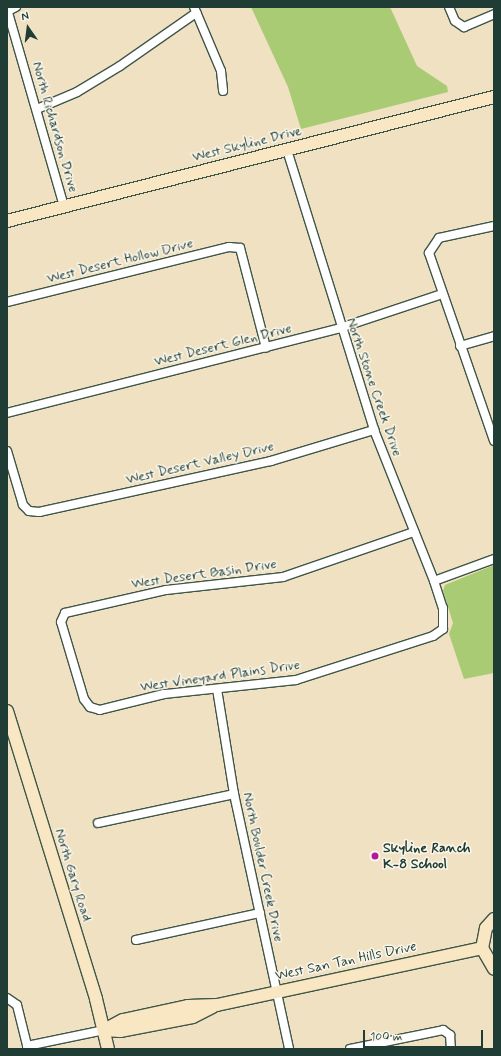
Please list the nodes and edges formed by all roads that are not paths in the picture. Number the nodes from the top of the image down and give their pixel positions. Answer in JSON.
{"nodes":[{"id":1,"x":16,"y":7,"type":"edge"},
{"id":2,"x":449,"y":7,"type":"edge"},
{"id":3,"x":7,"y":10,"type":"edge"},
{"id":4,"x":195,"y":10,"type":"edge"},
{"id":5,"x":494,"y":14,"type":"edge"},
{"id":6,"x":222,"y":91,"type":"dead end"},
{"id":7,"x":494,"y":97,"type":"edge"},
{"id":8,"x":37,"y":109,"type":"junction"},
{"id":9,"x":287,"y":150,"type":"junction"},
{"id":10,"x":64,"y":206,"type":"junction"},
{"id":11,"x":7,"y":221,"type":"edge"},
{"id":12,"x":494,"y":226,"type":"edge"},
{"id":13,"x":442,"y":294,"type":"junction"},
{"id":14,"x":7,"y":302,"type":"edge"},
{"id":15,"x":340,"y":328,"type":"junction"},
{"id":16,"x":494,"y":336,"type":"edge"},
{"id":17,"x":460,"y":346,"type":"junction"},
{"id":18,"x":266,"y":348,"type":"junction"},
{"id":19,"x":7,"y":413,"type":"edge"},
{"id":20,"x":374,"y":430,"type":"junction"},
{"id":21,"x":494,"y":441,"type":"edge"},
{"id":22,"x":7,"y":451,"type":"edge"},
{"id":23,"x":414,"y":532,"type":"junction"},
{"id":24,"x":494,"y":559,"type":"edge"},
{"id":25,"x":434,"y":581,"type":"junction"},
{"id":26,"x":443,"y":629,"type":"joint"},
{"id":27,"x":216,"y":689,"type":"junction"},
{"id":28,"x":90,"y":707,"type":"joint"},
{"id":29,"x":7,"y":711,"type":"edge"},
{"id":30,"x":234,"y":794,"type":"junction"},
{"id":31,"x":98,"y":824,"type":"dead end"},
{"id":32,"x":260,"y":913,"type":"junction"},
{"id":33,"x":494,"y":919,"type":"edge"},
{"id":34,"x":136,"y":940,"type":"dead end"},
{"id":35,"x":482,"y":948,"type":"junction"},
{"id":36,"x":494,"y":969,"type":"edge"},
{"id":37,"x":276,"y":992,"type":"junction"},
{"id":38,"x":9,"y":998,"type":"edge"},
{"id":39,"x":104,"y":1030,"type":"junction"},
{"id":40,"x":28,"y":1048,"type":"edge"},
{"id":41,"x":108,"y":1049,"type":"edge"},
{"id":42,"x":289,"y":1049,"type":"edge"},
{"id":43,"x":350,"y":1049,"type":"edge"},
{"id":44,"x":451,"y":1049,"type":"edge"}],
"edges":[{"from":1,"to":3,"type":"street"},
{"from":2,"to":5,"type":"street"},
{"from":3,"to":8,"type":"street","name":"North Richardson Drive"},
{"from":4,"to":6,"type":"street"},
{"from":4,"to":8,"type":"street"},
{"from":7,"to":9,"type":"street","name":"West Skyline Drive"},
{"from":8,"to":10,"type":"street","name":"North Richardson Drive"},
{"from":9,"to":10,"type":"street","name":"West Skyline Drive"},
{"from":9,"to":15,"type":"street","name":"North Stone Creek Drive"},
{"from":10,"to":11,"type":"street","name":"West Skyline Drive"},
{"from":12,"to":13,"type":"street"},
{"from":13,"to":15,"type":"street","name":"West Desert Glen Drive"},
{"from":13,"to":17,"type":"street"},
{"from":14,"to":18,"type":"street","name":"West Desert Hollow Drive"},
{"from":15,"to":18,"type":"street","name":"West Desert Glen Drive"},
{"from":15,"to":20,"type":"street","name":"North Stone Creek Drive"},
{"from":16,"to":17,"type":"street"},
{"from":17,"to":21,"type":"street"},
{"from":18,"to":19,"type":"street","name":"West Desert Glen Drive"},
{"from":20,"to":22,"type":"street","name":"West Desert Valley Drive"},
{"from":20,"to":23,"type":"street","name":"North Stone Creek Drive"},
{"from":23,"to":25,"type":"street","name":"North Stone Creek Drive"},
{"from":23,"to":28,"type":"street","name":"West Desert Basin Drive"},
{"from":24,"to":25,"type":"street"},
{"from":25,"to":26,"type":"street","name":"North Stone Creek Drive"},
{"from":26,"to":27,"type":"street","name":"West Vineyard Plains Drive"},
{"from":27,"to":28,"type":"street","name":"West Vineyard Plains Drive"},
{"from":27,"to":30,"type":"street","name":"North Boulder Creek Drive"},
{"from":29,"to":39,"type":"street","name":"North Gary Road"},
{"from":30,"to":31,"type":"street"},
{"from":30,"to":32,"type":"street","name":"North Boulder Creek Drive"},
{"from":32,"to":34,"type":"street"},
{"from":32,"to":37,"type":"street","name":"North Boulder Creek Drive"},
{"from":33,"to":35,"type":"street"},
{"from":35,"to":36,"type":"street"},
{"from":35,"to":37,"type":"street","name":"West San Tan Hills Drive"},
{"from":37,"to":39,"type":"street","name":"West San Tan Hills Drive"},
{"from":37,"to":42,"type":"street","name":"North Boulder Creek Drive"},
{"from":38,"to":40,"type":"street"},
{"from":39,"to":40,"type":"street","name":"West San Tan Hills Drive"},
{"from":39,"to":41,"type":"street","name":"North Gary Road"},
{"from":43,"to":44,"type":"street"}]}
